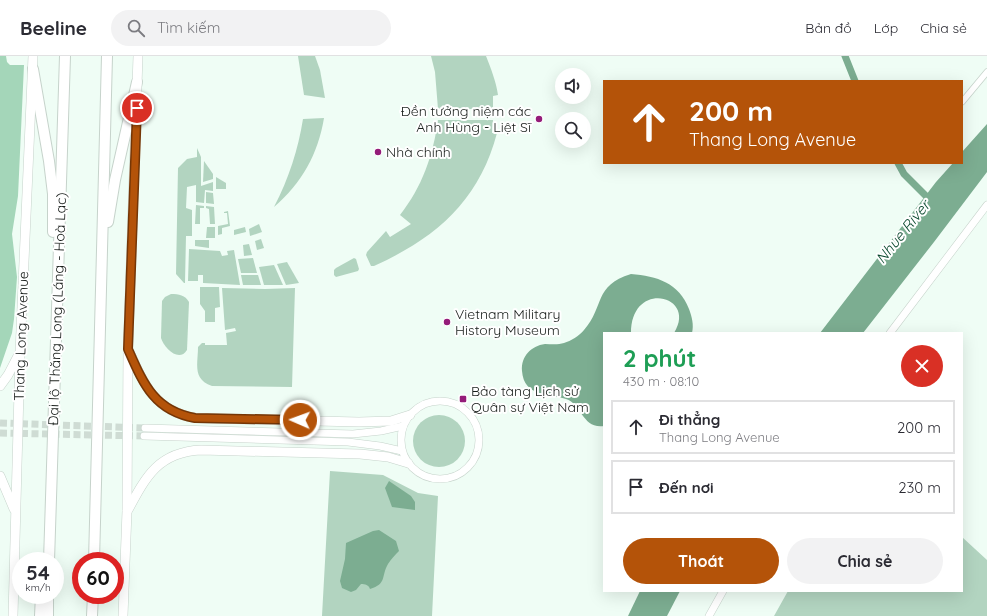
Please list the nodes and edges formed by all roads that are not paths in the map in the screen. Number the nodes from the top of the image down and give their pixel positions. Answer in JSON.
{"nodes":[{"id":1,"x":33,"y":56,"type":"edge"},
{"id":2,"x":65,"y":56,"type":"edge"},
{"id":3,"x":107,"y":56,"type":"edge"},
{"id":4,"x":138,"y":56,"type":"edge"},
{"id":5,"x":33,"y":69,"type":"junction"},
{"id":6,"x":987,"y":72,"type":"edge"},
{"id":7,"x":138,"y":82,"type":"junction"},
{"id":8,"x":963,"y":101,"type":"edge"},
{"id":9,"x":987,"y":205,"type":"edge"},
{"id":10,"x":891,"y":332,"type":"edge"},
{"id":11,"x":100,"y":342,"type":"junction"},
{"id":12,"x":128,"y":349,"type":"junction"},
{"id":13,"x":20,"y":353,"type":"junction"},
{"id":14,"x":0,"y":386,"type":"edge"},
{"id":15,"x":55,"y":388,"type":"junction"},
{"id":16,"x":410,"y":415,"type":"junction"},
{"id":17,"x":403,"y":426,"type":"junction"},
{"id":18,"x":145,"y":428,"type":"tunnel mouth"},
{"id":19,"x":144,"y":436,"type":"tunnel mouth"},
{"id":20,"x":402,"y":451,"type":"junction"},
{"id":21,"x":52,"y":459,"type":"junction"},
{"id":22,"x":408,"y":463,"type":"junction"},
{"id":23,"x":0,"y":476,"type":"edge"},
{"id":24,"x":96,"y":485,"type":"junction"},
{"id":25,"x":127,"y":511,"type":"junction"},
{"id":26,"x":16,"y":514,"type":"junction"},
{"id":27,"x":44,"y":552,"type":"edge"},
{"id":28,"x":49,"y":552,"type":"edge"},
{"id":29,"x":94,"y":552,"type":"edge"},
{"id":30,"x":100,"y":552,"type":"edge"},
{"id":31,"x":721,"y":592,"type":"edge"},
{"id":32,"x":41,"y":604,"type":"edge"},
{"id":33,"x":48,"y":604,"type":"edge"},
{"id":34,"x":93,"y":604,"type":"edge"},
{"id":35,"x":99,"y":604,"type":"edge"},
{"id":36,"x":13,"y":616,"type":"edge"},
{"id":37,"x":40,"y":616,"type":"edge"},
{"id":38,"x":48,"y":616,"type":"edge"},
{"id":39,"x":92,"y":616,"type":"edge"},
{"id":40,"x":98,"y":616,"type":"edge"},
{"id":41,"x":123,"y":616,"type":"edge"},
{"id":42,"x":709,"y":616,"type":"edge"}],
"edges":[{"from":1,"to":5,"type":"main road","name":"Thang Long Avenue"},
{"from":2,"to":15,"type":"highway","name":"Đại lộ Thăng Long (Láng - Hoà Lạc)"},
{"from":3,"to":11,"type":"highway"},
{"from":4,"to":7,"type":"main road"},
{"from":5,"to":13,"type":"main road","name":"Thang Long Avenue"},
{"from":5,"to":15,"type":"highway"},
{"from":6,"to":8,"type":"street"},
{"from":7,"to":11,"type":"highway"},
{"from":7,"to":12,"type":"main road"},
{"from":9,"to":10,"type":"street"},
{"from":11,"to":24,"type":"highway"},
{"from":12,"to":16,"type":"main road"},
{"from":12,"to":25,"type":"main road"},
{"from":13,"to":14,"type":"main road"},
{"from":13,"to":26,"type":"main road","name":"Thang Long Avenue"},
{"from":15,"to":21,"type":"highway","name":"Đại lộ Thăng Long (Láng - Hoà Lạc)"},
{"from":16,"to":17,"type":"street"},
{"from":16,"to":22,"type":"street"},
{"from":17,"to":18,"type":"street"},
{"from":17,"to":20,"type":"street"},
{"from":19,"to":20,"type":"street"},
{"from":20,"to":22,"type":"street"},
{"from":21,"to":27,"type":"highway"},
{"from":21,"to":28,"type":"highway","name":"Đại lộ Thăng Long (Láng - Hoà Lạc)"},
{"from":22,"to":25,"type":"main road"},
{"from":23,"to":26,"type":"main road"},
{"from":24,"to":29,"type":"highway"},
{"from":24,"to":30,"type":"highway"},
{"from":25,"to":41,"type":"main road"},
{"from":26,"to":36,"type":"main road","name":"Thang Long Avenue"},
{"from":31,"to":42,"type":"street"},
{"from":32,"to":37,"type":"highway"},
{"from":33,"to":38,"type":"highway"},
{"from":34,"to":39,"type":"highway"},
{"from":35,"to":40,"type":"highway"}]}
